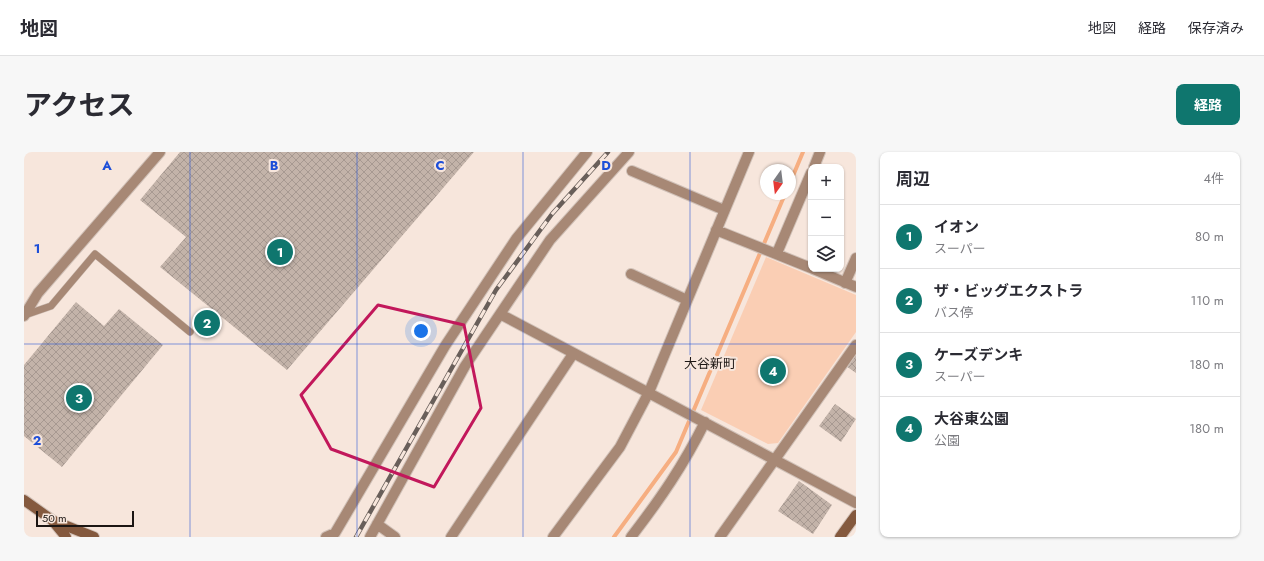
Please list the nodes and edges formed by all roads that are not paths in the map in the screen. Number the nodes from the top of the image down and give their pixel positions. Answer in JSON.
{"nodes":[{"id":1,"x":160,"y":152,"type":"edge"},
{"id":2,"x":586,"y":152,"type":"edge"},
{"id":3,"x":629,"y":152,"type":"edge"},
{"id":4,"x":749,"y":152,"type":"edge"},
{"id":5,"x":820,"y":152,"type":"edge"},
{"id":6,"x":815,"y":164,"type":"edge"},
{"id":7,"x":632,"y":171,"type":"dead end"},
{"id":8,"x":808,"y":179,"type":"edge"},
{"id":9,"x":724,"y":210,"type":"junction"},
{"id":10,"x":716,"y":230,"type":"junction"},
{"id":11,"x":772,"y":253,"type":"junction"},
{"id":12,"x":856,"y":258,"type":"edge"},
{"id":13,"x":808,"y":266,"type":"edge"},
{"id":14,"x":821,"y":272,"type":"edge"},
{"id":15,"x":631,"y":274,"type":"dead end"},
{"id":16,"x":845,"y":283,"type":"junction"},
{"id":17,"x":856,"y":287,"type":"edge"},
{"id":18,"x":687,"y":300,"type":"junction"},
{"id":19,"x":500,"y":314,"type":"junction"},
{"id":20,"x":25,"y":315,"type":"edge"},
{"id":21,"x":190,"y":332,"type":"dead end"},
{"id":22,"x":856,"y":345,"type":"edge"},
{"id":23,"x":573,"y":354,"type":"junction"},
{"id":24,"x":649,"y":392,"type":"junction"},
{"id":25,"x":705,"y":422,"type":"junction"},
{"id":26,"x":776,"y":459,"type":"junction"},
{"id":27,"x":24,"y":500,"type":"edge"},
{"id":28,"x":856,"y":503,"type":"edge"},
{"id":29,"x":856,"y":515,"type":"edge"},
{"id":30,"x":52,"y":520,"type":"junction"},
{"id":31,"x":377,"y":524,"type":"junction"},
{"id":32,"x":66,"y":537,"type":"edge"},
{"id":33,"x":94,"y":537,"type":"edge"},
{"id":34,"x":326,"y":537,"type":"edge"},
{"id":35,"x":370,"y":537,"type":"edge"},
{"id":36,"x":395,"y":537,"type":"edge"},
{"id":37,"x":451,"y":537,"type":"edge"},
{"id":38,"x":553,"y":537,"type":"edge"},
{"id":39,"x":631,"y":537,"type":"edge"},
{"id":40,"x":720,"y":537,"type":"edge"},
{"id":41,"x":840,"y":537,"type":"edge"}],
"edges":[{"from":1,"to":20,"type":"street"},
{"from":2,"to":34,"type":"street"},
{"from":3,"to":19,"type":"street"},
{"from":4,"to":9,"type":"street"},
{"from":5,"to":6,"type":"street"},
{"from":7,"to":9,"type":"street"},
{"from":8,"to":11,"type":"street"},
{"from":9,"to":10,"type":"street"},
{"from":10,"to":11,"type":"street"},
{"from":10,"to":18,"type":"street"},
{"from":11,"to":13,"type":"street"},
{"from":12,"to":16,"type":"street"},
{"from":14,"to":16,"type":"street"},
{"from":15,"to":18,"type":"street"},
{"from":16,"to":17,"type":"street"},
{"from":18,"to":24,"type":"street"},
{"from":19,"to":23,"type":"street"},
{"from":19,"to":31,"type":"street"},
{"from":20,"to":21,"type":"lane"},
{"from":22,"to":26,"type":"street"},
{"from":23,"to":24,"type":"street"},
{"from":23,"to":37,"type":"street"},
{"from":24,"to":25,"type":"street"},
{"from":24,"to":38,"type":"street"},
{"from":25,"to":26,"type":"street"},
{"from":25,"to":39,"type":"street"},
{"from":26,"to":28,"type":"street"},
{"from":26,"to":40,"type":"street"},
{"from":27,"to":30,"type":"street"},
{"from":29,"to":41,"type":"street"},
{"from":30,"to":32,"type":"street"},
{"from":30,"to":33,"type":"street"},
{"from":31,"to":35,"type":"street"},
{"from":31,"to":36,"type":"street"}]}
